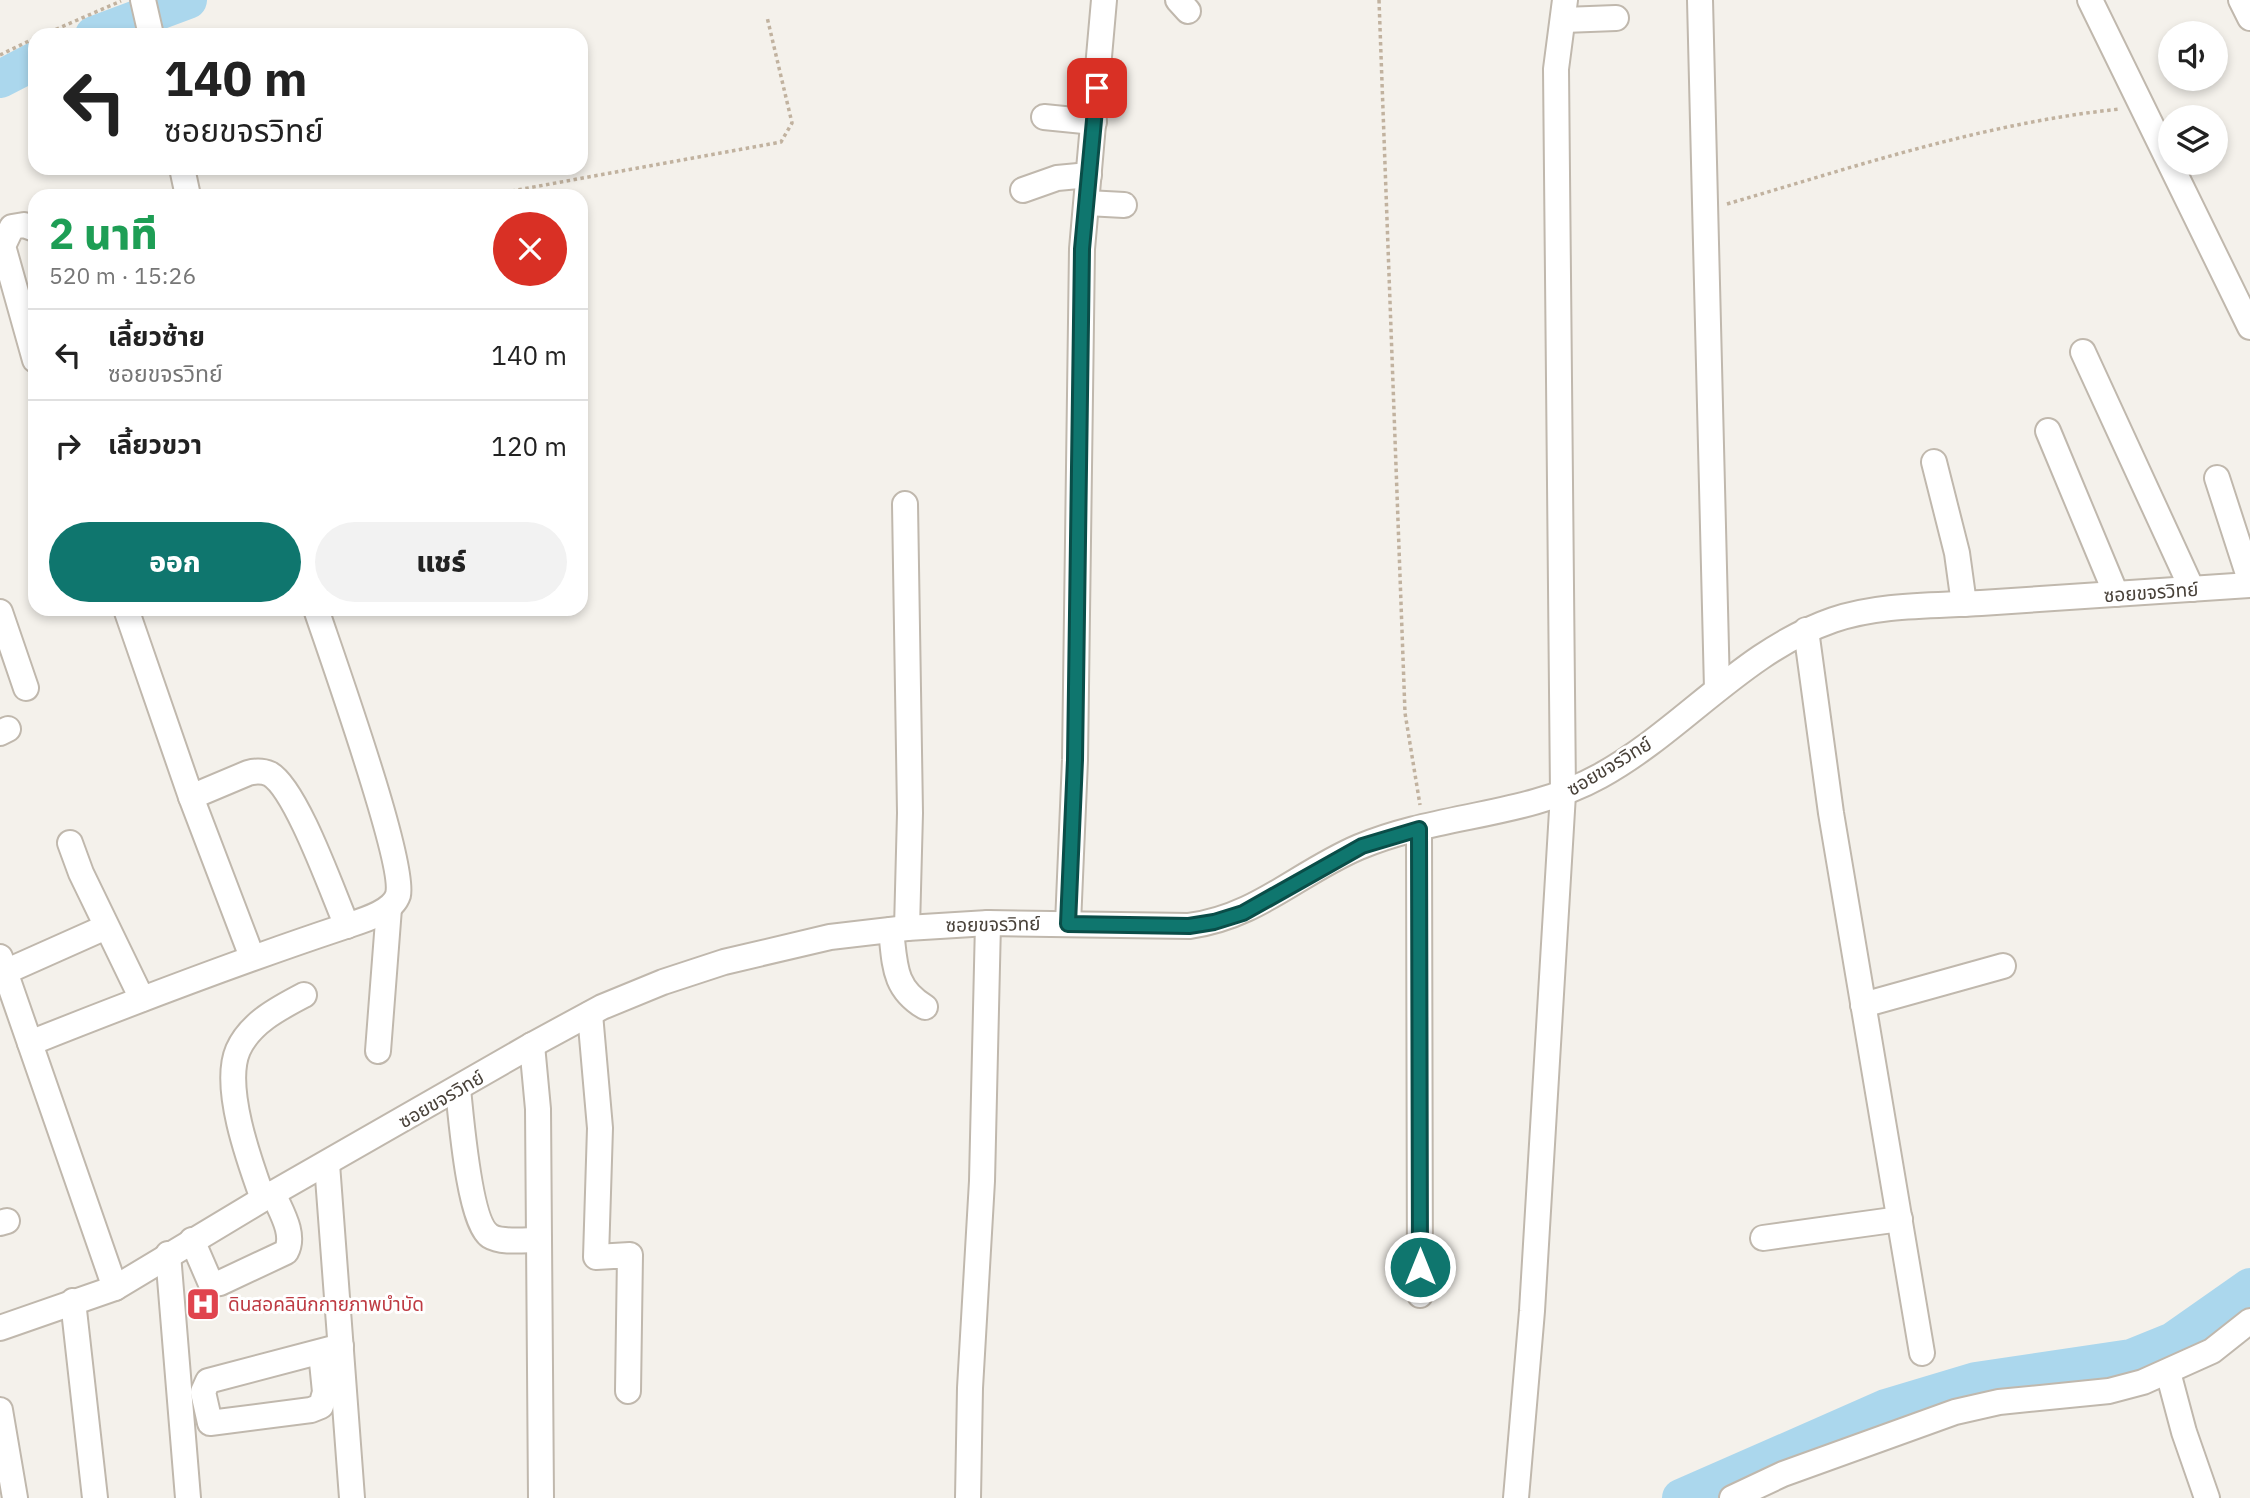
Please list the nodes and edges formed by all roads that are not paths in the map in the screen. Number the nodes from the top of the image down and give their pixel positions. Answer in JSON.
{"nodes":[{"id":1,"x":1104,"y":0,"type":"edge"},
{"id":2,"x":1700,"y":0,"type":"edge"},
{"id":3,"x":2090,"y":0,"type":"edge"},
{"id":4,"x":2241,"y":0,"type":"edge"},
{"id":5,"x":137,"y":1,"type":"edge"},
{"id":6,"x":1565,"y":10,"type":"edge"},
{"id":7,"x":1616,"y":18,"type":"dead end"},
{"id":8,"x":2250,"y":18,"type":"edge"},
{"id":9,"x":148,"y":28,"type":"edge"},
{"id":10,"x":1044,"y":117,"type":"dead end"},
{"id":11,"x":1094,"y":122,"type":"junction"},
{"id":12,"x":1089,"y":175,"type":"junction"},
{"id":13,"x":1023,"y":190,"type":"dead end"},
{"id":14,"x":1087,"y":203,"type":"junction"},
{"id":15,"x":1124,"y":205,"type":"dead end"},
{"id":16,"x":28,"y":226,"type":"edge"},
{"id":17,"x":2250,"y":327,"type":"edge"},
{"id":18,"x":28,"y":334,"type":"edge"},
{"id":19,"x":2082,"y":352,"type":"dead end"},
{"id":20,"x":2048,"y":431,"type":"dead end"},
{"id":21,"x":1934,"y":462,"type":"dead end"},
{"id":22,"x":2217,"y":478,"type":"dead end"},
{"id":23,"x":905,"y":504,"type":"dead end"},
{"id":24,"x":2250,"y":583,"type":"edge"},
{"id":25,"x":2192,"y":589,"type":"junction"},
{"id":26,"x":2116,"y":594,"type":"junction"},
{"id":27,"x":1964,"y":604,"type":"junction"},
{"id":28,"x":0,"y":612,"type":"edge"},
{"id":29,"x":128,"y":616,"type":"edge"},
{"id":30,"x":318,"y":616,"type":"edge"},
{"id":31,"x":1807,"y":630,"type":"junction"},
{"id":32,"x":26,"y":688,"type":"dead end"},
{"id":33,"x":1717,"y":689,"type":"junction"},
{"id":34,"x":1563,"y":794,"type":"junction"},
{"id":35,"x":191,"y":797,"type":"junction"},
{"id":36,"x":1421,"y":829,"type":"junction"},
{"id":37,"x":70,"y":843,"type":"dead end"},
{"id":38,"x":389,"y":908,"type":"junction"},
{"id":39,"x":988,"y":923,"type":"junction"},
{"id":40,"x":1068,"y":924,"type":"junction"},
{"id":41,"x":106,"y":926,"type":"junction"},
{"id":42,"x":346,"y":926,"type":"junction"},
{"id":43,"x":899,"y":929,"type":"junction"},
{"id":44,"x":252,"y":957,"type":"junction"},
{"id":45,"x":3,"y":964,"type":"edge"},
{"id":46,"x":2003,"y":966,"type":"dead end"},
{"id":47,"x":304,"y":995,"type":"dead end"},
{"id":48,"x":142,"y":999,"type":"junction"},
{"id":49,"x":1863,"y":1005,"type":"junction"},
{"id":50,"x":925,"y":1007,"type":"dead end"},
{"id":51,"x":590,"y":1014,"type":"junction"},
{"id":52,"x":30,"y":1043,"type":"junction"},
{"id":53,"x":532,"y":1045,"type":"junction"},
{"id":54,"x":378,"y":1051,"type":"dead end"},
{"id":55,"x":458,"y":1088,"type":"junction"},
{"id":56,"x":327,"y":1164,"type":"junction"},
{"id":57,"x":268,"y":1196,"type":"junction"},
{"id":58,"x":1900,"y":1219,"type":"junction"},
{"id":59,"x":1763,"y":1238,"type":"dead end"},
{"id":60,"x":192,"y":1240,"type":"junction"},
{"id":61,"x":539,"y":1240,"type":"junction"},
{"id":62,"x":168,"y":1254,"type":"junction"},
{"id":63,"x":115,"y":1288,"type":"junction"},
{"id":64,"x":1420,"y":1295,"type":"dead end"},
{"id":65,"x":73,"y":1301,"type":"junction"},
{"id":66,"x":2250,"y":1321,"type":"edge"},
{"id":67,"x":0,"y":1328,"type":"edge"},
{"id":68,"x":331,"y":1349,"type":"junction"},
{"id":69,"x":1922,"y":1353,"type":"dead end"},
{"id":70,"x":2168,"y":1372,"type":"junction"},
{"id":71,"x":628,"y":1391,"type":"dead end"},
{"id":72,"x":0,"y":1410,"type":"edge"},
{"id":73,"x":15,"y":1498,"type":"edge"},
{"id":74,"x":95,"y":1498,"type":"edge"},
{"id":75,"x":188,"y":1498,"type":"edge"},
{"id":76,"x":352,"y":1498,"type":"edge"},
{"id":77,"x":541,"y":1498,"type":"edge"},
{"id":78,"x":968,"y":1498,"type":"edge"},
{"id":79,"x":1516,"y":1498,"type":"edge"},
{"id":80,"x":1732,"y":1498,"type":"edge"},
{"id":81,"x":2207,"y":1498,"type":"edge"}],
"edges":[{"from":1,"to":11,"type":"street"},
{"from":2,"to":33,"type":"street"},
{"from":3,"to":17,"type":"street"},
{"from":4,"to":8,"type":"street"},
{"from":5,"to":9,"type":"street"},
{"from":6,"to":7,"type":"street"},
{"from":6,"to":34,"type":"street"},
{"from":10,"to":11,"type":"street"},
{"from":11,"to":12,"type":"street"},
{"from":12,"to":13,"type":"street"},
{"from":12,"to":14,"type":"street"},
{"from":14,"to":15,"type":"street"},
{"from":14,"to":40,"type":"street"},
{"from":16,"to":18,"type":"street"},
{"from":19,"to":25,"type":"street"},
{"from":20,"to":26,"type":"street"},
{"from":21,"to":27,"type":"street"},
{"from":22,"to":24,"type":"street"},
{"from":23,"to":43,"type":"street"},
{"from":24,"to":25,"type":"street","name":"ซอยขจรวิทย์"},
{"from":25,"to":26,"type":"street","name":"ซอยขจรวิทย์"},
{"from":26,"to":27,"type":"street","name":"ซอยขจรวิทย์"},
{"from":27,"to":31,"type":"street","name":"ซอยขจรวิทย์"},
{"from":28,"to":32,"type":"street"},
{"from":29,"to":35,"type":"street"},
{"from":30,"to":38,"type":"street"},
{"from":31,"to":33,"type":"street","name":"ซอยขจรวิทย์"},
{"from":31,"to":49,"type":"street"},
{"from":33,"to":34,"type":"street","name":"ซอยขจรวิทย์"},
{"from":34,"to":36,"type":"street","name":"ซอยขจรวิทย์"},
{"from":34,"to":79,"type":"street"},
{"from":35,"to":42,"type":"street"},
{"from":35,"to":44,"type":"street"},
{"from":36,"to":40,"type":"street","name":"ซอยขจรวิทย์"},
{"from":36,"to":64,"type":"street"},
{"from":37,"to":41,"type":"street"},
{"from":38,"to":42,"type":"street"},
{"from":38,"to":54,"type":"street"},
{"from":39,"to":40,"type":"street","name":"ซอยขจรวิทย์"},
{"from":39,"to":43,"type":"street","name":"ซอยขจรวิทย์"},
{"from":39,"to":78,"type":"street"},
{"from":41,"to":45,"type":"street"},
{"from":41,"to":48,"type":"street"},
{"from":42,"to":44,"type":"street"},
{"from":43,"to":50,"type":"street"},
{"from":43,"to":51,"type":"street","name":"ซอยขจรวิทย์"},
{"from":44,"to":48,"type":"street"},
{"from":45,"to":52,"type":"street"},
{"from":46,"to":49,"type":"street"},
{"from":47,"to":57,"type":"street"},
{"from":48,"to":52,"type":"street"},
{"from":49,"to":58,"type":"street"},
{"from":51,"to":53,"type":"street","name":"ซอยขจรวิทย์"},
{"from":51,"to":71,"type":"street"},
{"from":52,"to":63,"type":"street"},
{"from":53,"to":55,"type":"street","name":"ซอยขจรวิทย์"},
{"from":53,"to":61,"type":"street"},
{"from":55,"to":56,"type":"street","name":"ซอยขจรวิทย์"},
{"from":55,"to":61,"type":"street"},
{"from":56,"to":57,"type":"street","name":"ซอยขจรวิทย์"},
{"from":56,"to":68,"type":"street"},
{"from":57,"to":60,"type":"street","name":"ซอยขจรวิทย์"},
{"from":57,"to":60,"type":"street"},
{"from":58,"to":59,"type":"street"},
{"from":58,"to":69,"type":"street"},
{"from":60,"to":62,"type":"street","name":"ซอยขจรวิทย์"},
{"from":61,"to":77,"type":"street"},
{"from":62,"to":63,"type":"street","name":"ซอยขจรวิทย์"},
{"from":62,"to":75,"type":"street"},
{"from":63,"to":65,"type":"street","name":"ซอยขจรวิทย์"},
{"from":65,"to":67,"type":"street","name":"ซอยขจรวิทย์"},
{"from":65,"to":74,"type":"street"},
{"from":66,"to":70,"type":"street"},
{"from":68,"to":68,"type":"street"},
{"from":68,"to":76,"type":"street"},
{"from":70,"to":80,"type":"street"},
{"from":70,"to":81,"type":"street"},
{"from":72,"to":73,"type":"street"}]}
